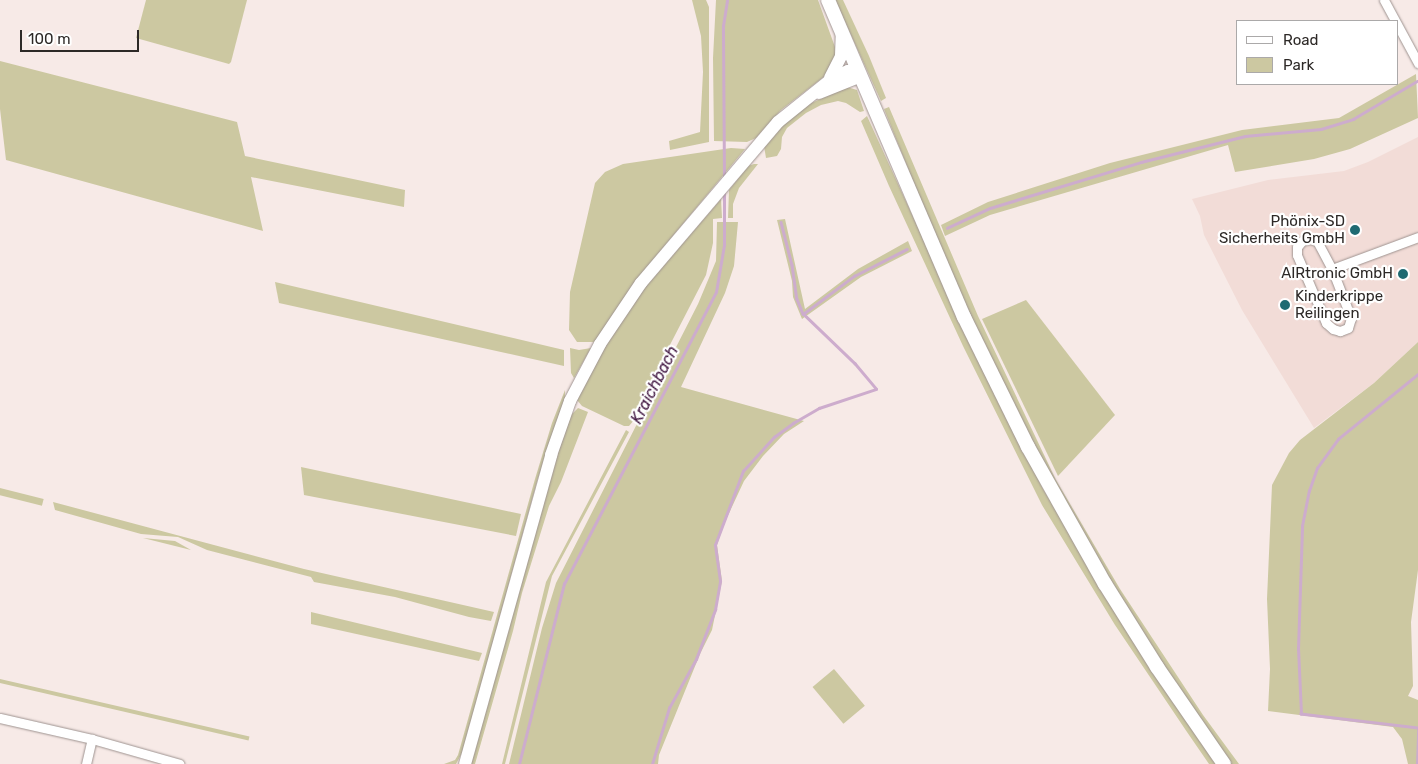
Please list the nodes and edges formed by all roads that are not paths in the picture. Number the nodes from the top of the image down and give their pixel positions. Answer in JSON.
{"nodes":[{"id":1,"x":828,"y":0,"type":"edge"},
{"id":2,"x":1384,"y":0,"type":"edge"},
{"id":3,"x":1395,"y":20,"type":"edge"},
{"id":4,"x":1398,"y":26,"type":"edge"},
{"id":5,"x":842,"y":33,"type":"junction"},
{"id":6,"x":1418,"y":62,"type":"edge"},
{"id":7,"x":860,"y":74,"type":"junction"},
{"id":8,"x":828,"y":80,"type":"junction"},
{"id":9,"x":802,"y":100,"type":"junction"},
{"id":10,"x":1418,"y":237,"type":"edge"},
{"id":11,"x":1332,"y":269,"type":"junction"},
{"id":12,"x":0,"y":718,"type":"edge"},
{"id":13,"x":92,"y":739,"type":"junction"},
{"id":14,"x":86,"y":764,"type":"edge"},
{"id":15,"x":178,"y":764,"type":"edge"},
{"id":16,"x":464,"y":764,"type":"edge"},
{"id":17,"x":1224,"y":764,"type":"edge"}],
"edges":[{"from":1,"to":5,"type":"main road"},
{"from":2,"to":3,"type":"street"},
{"from":4,"to":6,"type":"street"},
{"from":5,"to":7,"type":"main road"},
{"from":5,"to":8,"type":"main road"},
{"from":7,"to":8,"type":"main road"},
{"from":7,"to":9,"type":"main road"},
{"from":7,"to":17,"type":"main road"},
{"from":8,"to":9,"type":"main road"},
{"from":9,"to":16,"type":"main road"},
{"from":10,"to":11,"type":"street"},
{"from":11,"to":11,"type":"street"},
{"from":12,"to":13,"type":"street"},
{"from":13,"to":14,"type":"street"},
{"from":13,"to":15,"type":"street"}]}
